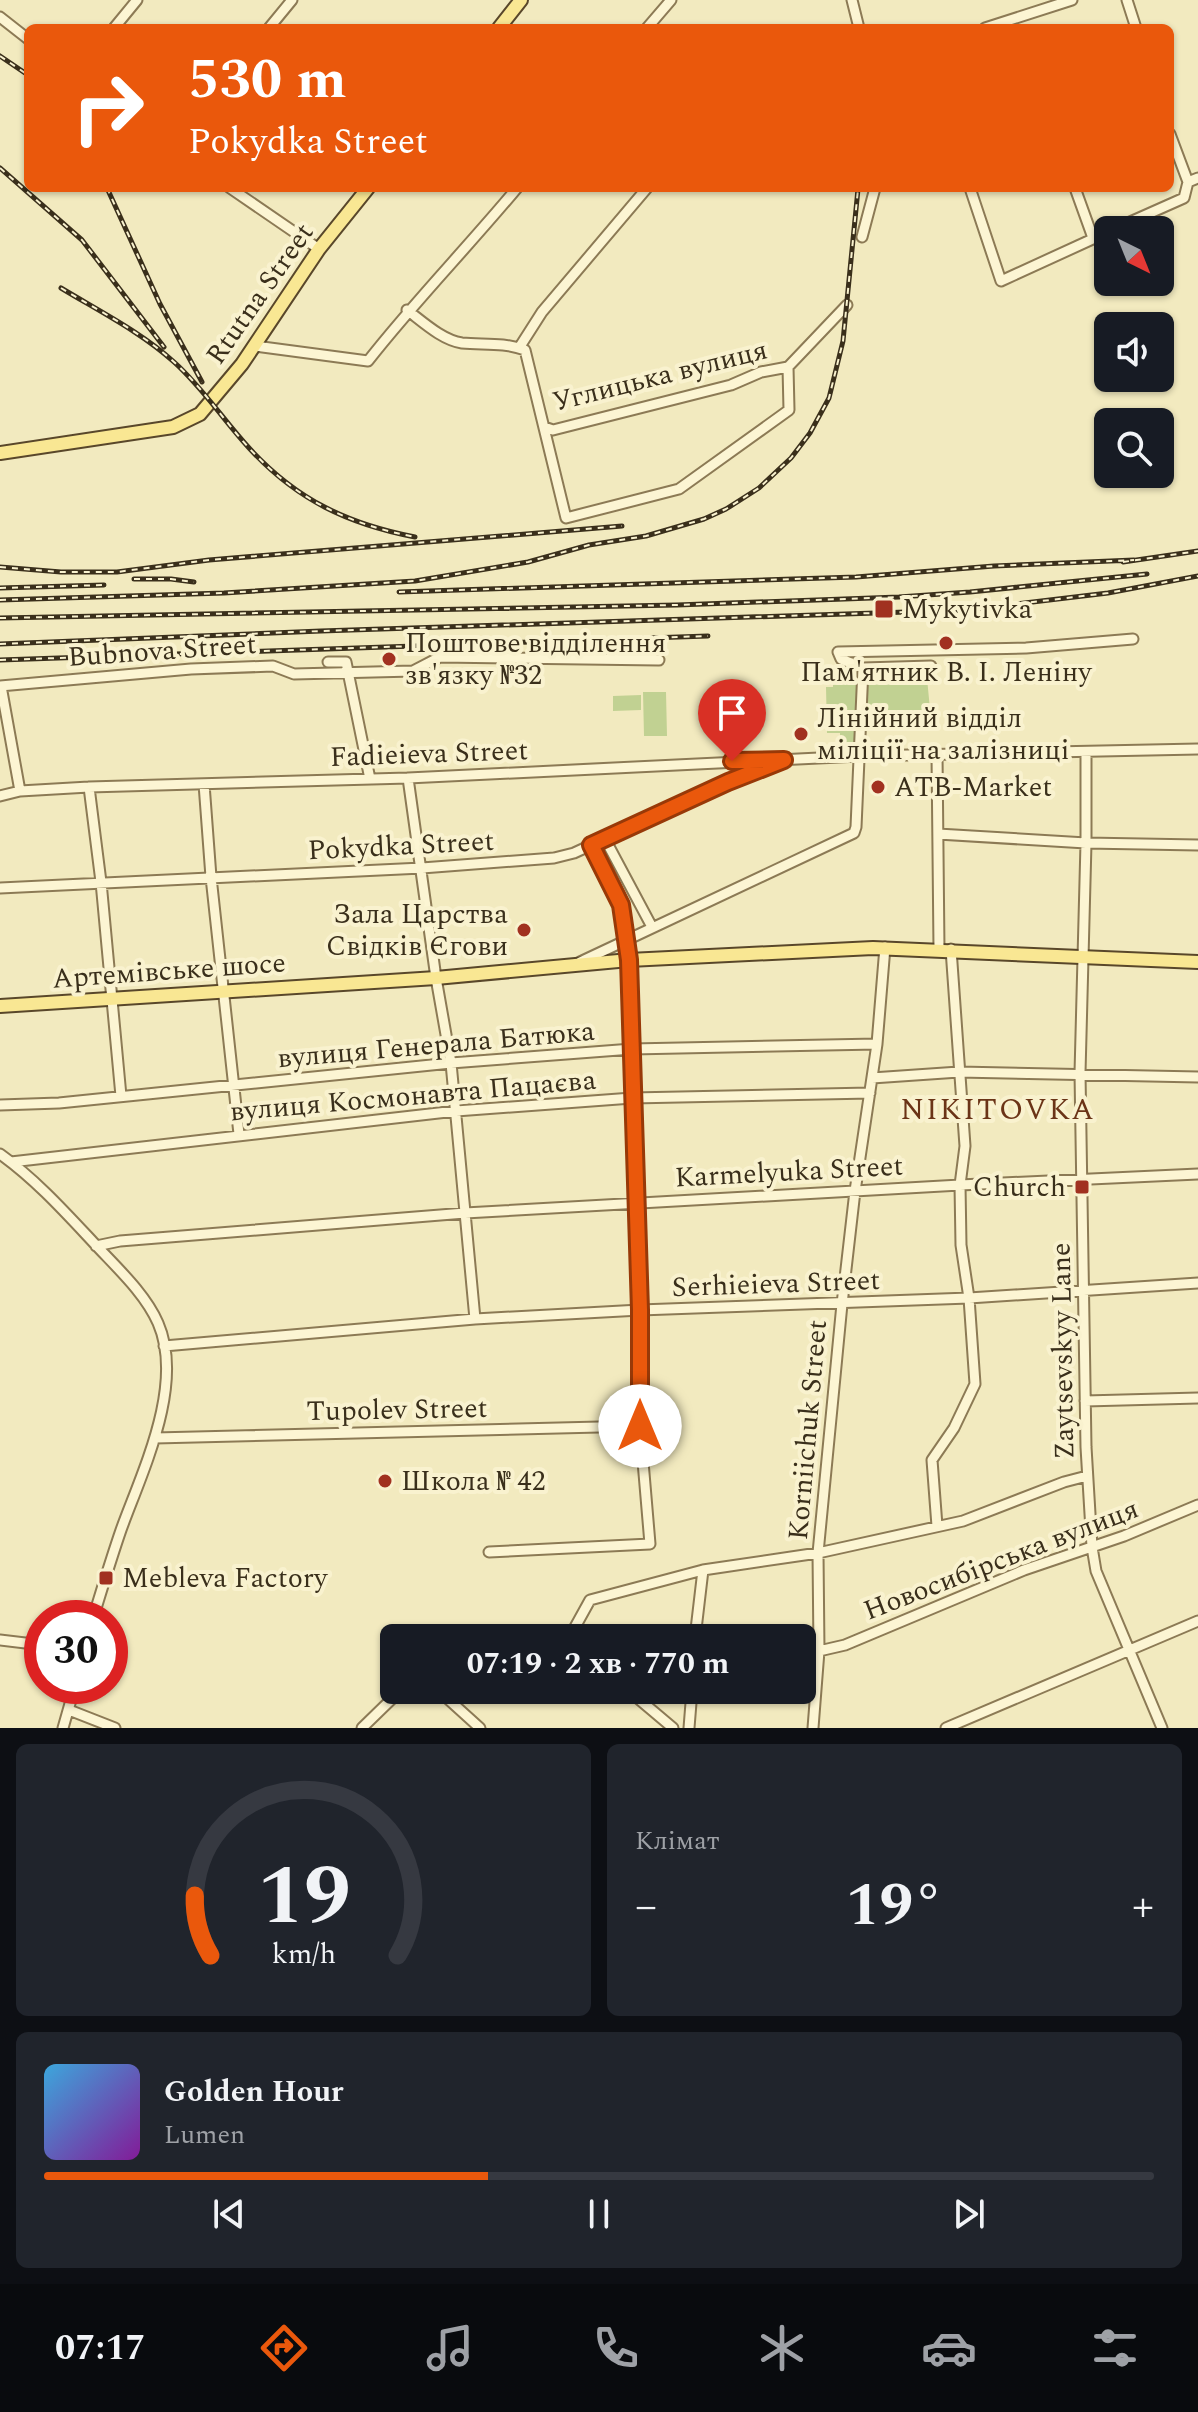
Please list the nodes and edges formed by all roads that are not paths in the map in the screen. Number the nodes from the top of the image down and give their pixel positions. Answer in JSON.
{"nodes":[{"id":1,"x":137,"y":0,"type":"edge"},
{"id":2,"x":292,"y":0,"type":"edge"},
{"id":3,"x":521,"y":0,"type":"edge"},
{"id":4,"x":671,"y":0,"type":"edge"},
{"id":5,"x":852,"y":0,"type":"edge"},
{"id":6,"x":1072,"y":0,"type":"edge"},
{"id":7,"x":1127,"y":0,"type":"edge"},
{"id":8,"x":0,"y":17,"type":"edge"},
{"id":9,"x":117,"y":24,"type":"edge"},
{"id":10,"x":272,"y":24,"type":"edge"},
{"id":11,"x":502,"y":24,"type":"edge"},
{"id":12,"x":650,"y":24,"type":"edge"},
{"id":13,"x":858,"y":24,"type":"edge"},
{"id":14,"x":1015,"y":24,"type":"edge"},
{"id":15,"x":1135,"y":24,"type":"edge"},
{"id":16,"x":24,"y":36,"type":"edge"},
{"id":17,"x":1174,"y":142,"type":"edge"},
{"id":18,"x":1193,"y":180,"type":"edge"},
{"id":19,"x":236,"y":192,"type":"edge"},
{"id":20,"x":365,"y":192,"type":"edge"},
{"id":21,"x":514,"y":192,"type":"edge"},
{"id":22,"x":644,"y":192,"type":"edge"},
{"id":23,"x":874,"y":192,"type":"edge"},
{"id":24,"x":971,"y":192,"type":"edge"},
{"id":25,"x":1076,"y":192,"type":"edge"},
{"id":26,"x":1144,"y":216,"type":"edge"},
{"id":27,"x":862,"y":237,"type":"dead end"},
{"id":28,"x":1093,"y":238,"type":"joint"},
{"id":29,"x":319,"y":249,"type":"junction"},
{"id":30,"x":847,"y":305,"type":"dead end"},
{"id":31,"x":407,"y":310,"type":"junction"},
{"id":32,"x":255,"y":346,"type":"junction"},
{"id":33,"x":522,"y":349,"type":"junction"},
{"id":34,"x":788,"y":367,"type":"junction"},
{"id":35,"x":544,"y":427,"type":"junction"},
{"id":36,"x":0,"y":453,"type":"edge"},
{"id":37,"x":1133,"y":639,"type":"dead end"},
{"id":38,"x":659,"y":660,"type":"dead end"},
{"id":39,"x":328,"y":662,"type":"dead end"},
{"id":40,"x":931,"y":666,"type":"dead end"},
{"id":41,"x":863,"y":668,"type":"junction"},
{"id":42,"x":348,"y":674,"type":"junction"},
{"id":43,"x":1,"y":686,"type":"edge"},
{"id":44,"x":1198,"y":749,"type":"edge"},
{"id":45,"x":1086,"y":753,"type":"junction"},
{"id":46,"x":937,"y":754,"type":"junction"},
{"id":47,"x":860,"y":756,"type":"junction"},
{"id":48,"x":784,"y":760,"type":"junction"},
{"id":49,"x":408,"y":778,"type":"junction"},
{"id":50,"x":370,"y":779,"type":"junction"},
{"id":51,"x":204,"y":784,"type":"junction"},
{"id":52,"x":89,"y":787,"type":"junction"},
{"id":53,"x":20,"y":791,"type":"junction"},
{"id":54,"x":0,"y":796,"type":"edge"},
{"id":55,"x":938,"y":834,"type":"junction"},
{"id":56,"x":605,"y":839,"type":"junction"},
{"id":57,"x":1086,"y":843,"type":"junction"},
{"id":58,"x":591,"y":845,"type":"junction"},
{"id":59,"x":1198,"y":845,"type":"edge"},
{"id":60,"x":422,"y":868,"type":"junction"},
{"id":61,"x":211,"y":877,"type":"junction"},
{"id":62,"x":101,"y":882,"type":"junction"},
{"id":63,"x":0,"y":888,"type":"edge"},
{"id":64,"x":652,"y":927,"type":"junction"},
{"id":65,"x":626,"y":938,"type":"junction"},
{"id":66,"x":885,"y":947,"type":"junction"},
{"id":67,"x":945,"y":949,"type":"junction"},
{"id":68,"x":1082,"y":959,"type":"junction"},
{"id":69,"x":629,"y":960,"type":"junction"},
{"id":70,"x":1198,"y":962,"type":"edge"},
{"id":71,"x":574,"y":965,"type":"junction"},
{"id":72,"x":436,"y":978,"type":"junction"},
{"id":73,"x":223,"y":992,"type":"junction"},
{"id":74,"x":110,"y":1000,"type":"junction"},
{"id":75,"x":0,"y":1006,"type":"edge"},
{"id":76,"x":877,"y":1044,"type":"junction"},
{"id":77,"x":632,"y":1049,"type":"junction"},
{"id":78,"x":451,"y":1063,"type":"junction"},
{"id":79,"x":959,"y":1072,"type":"junction"},
{"id":80,"x":1080,"y":1073,"type":"junction"},
{"id":81,"x":1198,"y":1077,"type":"edge"},
{"id":82,"x":872,"y":1078,"type":"junction"},
{"id":83,"x":234,"y":1086,"type":"junction"},
{"id":84,"x":870,"y":1093,"type":"junction"},
{"id":85,"x":121,"y":1096,"type":"junction"},
{"id":86,"x":632,"y":1098,"type":"junction"},
{"id":87,"x":0,"y":1105,"type":"edge"},
{"id":88,"x":456,"y":1111,"type":"junction"},
{"id":89,"x":239,"y":1134,"type":"junction"},
{"id":90,"x":0,"y":1154,"type":"edge"},
{"id":91,"x":11,"y":1162,"type":"junction"},
{"id":92,"x":1198,"y":1174,"type":"edge"},
{"id":93,"x":1082,"y":1179,"type":"junction"},
{"id":94,"x":960,"y":1185,"type":"junction"},
{"id":95,"x":855,"y":1191,"type":"junction"},
{"id":96,"x":637,"y":1202,"type":"junction"},
{"id":97,"x":465,"y":1213,"type":"junction"},
{"id":98,"x":96,"y":1246,"type":"junction"},
{"id":99,"x":1198,"y":1283,"type":"edge"},
{"id":100,"x":1083,"y":1289,"type":"junction"},
{"id":101,"x":969,"y":1298,"type":"junction"},
{"id":102,"x":842,"y":1304,"type":"junction"},
{"id":103,"x":640,"y":1310,"type":"junction"},
{"id":104,"x":475,"y":1319,"type":"junction"},
{"id":105,"x":164,"y":1346,"type":"junction"},
{"id":106,"x":1198,"y":1398,"type":"edge"},
{"id":107,"x":1085,"y":1401,"type":"junction"},
{"id":108,"x":640,"y":1426,"type":"junction"},
{"id":109,"x":155,"y":1438,"type":"junction"},
{"id":110,"x":1087,"y":1476,"type":"junction"},
{"id":111,"x":1198,"y":1505,"type":"edge"},
{"id":112,"x":937,"y":1526,"type":"junction"},
{"id":113,"x":1092,"y":1547,"type":"junction"},
{"id":114,"x":489,"y":1552,"type":"dead end"},
{"id":115,"x":818,"y":1553,"type":"junction"},
{"id":116,"x":703,"y":1570,"type":"junction"},
{"id":117,"x":99,"y":1600,"type":"edge"},
{"id":118,"x":1198,"y":1621,"type":"edge"},
{"id":119,"x":577,"y":1624,"type":"edge"},
{"id":120,"x":697,"y":1624,"type":"edge"},
{"id":121,"x":0,"y":1640,"type":"edge"},
{"id":122,"x":24,"y":1643,"type":"edge"},
{"id":123,"x":1128,"y":1649,"type":"junction"},
{"id":124,"x":819,"y":1651,"type":"junction"},
{"id":125,"x":70,"y":1704,"type":"edge"},
{"id":126,"x":387,"y":1704,"type":"edge"},
{"id":127,"x":453,"y":1704,"type":"edge"},
{"id":128,"x":645,"y":1704,"type":"edge"},
{"id":129,"x":691,"y":1704,"type":"edge"},
{"id":130,"x":69,"y":1710,"type":"junction"},
{"id":131,"x":670,"y":1725,"type":"edge"},
{"id":132,"x":63,"y":1728,"type":"edge"},
{"id":133,"x":115,"y":1728,"type":"edge"},
{"id":134,"x":362,"y":1728,"type":"edge"},
{"id":135,"x":480,"y":1728,"type":"edge"},
{"id":136,"x":656,"y":1728,"type":"edge"},
{"id":137,"x":689,"y":1728,"type":"edge"},
{"id":138,"x":813,"y":1728,"type":"edge"},
{"id":139,"x":946,"y":1728,"type":"edge"},
{"id":140,"x":1162,"y":1728,"type":"edge"}],
"edges":[{"from":1,"to":9,"type":"street"},
{"from":2,"to":10,"type":"street"},
{"from":3,"to":11,"type":"main road"},
{"from":4,"to":12,"type":"street"},
{"from":5,"to":13,"type":"street"},
{"from":6,"to":14,"type":"street"},
{"from":7,"to":15,"type":"street"},
{"from":8,"to":16,"type":"street"},
{"from":17,"to":18,"type":"street"},
{"from":18,"to":26,"type":"street"},
{"from":19,"to":29,"type":"street"},
{"from":20,"to":29,"type":"main road","name":"Rtutna Street"},
{"from":21,"to":31,"type":"street"},
{"from":22,"to":33,"type":"street"},
{"from":23,"to":27,"type":"street"},
{"from":24,"to":28,"type":"street"},
{"from":25,"to":28,"type":"street"},
{"from":29,"to":32,"type":"main road","name":"Rtutna Street"},
{"from":30,"to":34,"type":"street","name":"Углицька вулиця"},
{"from":31,"to":32,"type":"street"},
{"from":31,"to":33,"type":"street"},
{"from":32,"to":36,"type":"main road","name":"Rtutna Street"},
{"from":33,"to":35,"type":"street","name":"Углицька вулиця"},
{"from":34,"to":35,"type":"street","name":"Углицька вулиця"},
{"from":34,"to":35,"type":"street","name":"Углицька вулиця"},
{"from":37,"to":41,"type":"street"},
{"from":38,"to":42,"type":"street","name":"Bubnova Street"},
{"from":39,"to":42,"type":"street"},
{"from":40,"to":41,"type":"street"},
{"from":41,"to":47,"type":"street"},
{"from":42,"to":43,"type":"street","name":"Bubnova Street"},
{"from":42,"to":50,"type":"street"},
{"from":43,"to":53,"type":"street"},
{"from":44,"to":45,"type":"street","name":"Fadieieva Street"},
{"from":45,"to":46,"type":"street","name":"Fadieieva Street"},
{"from":45,"to":57,"type":"street","name":"Zaytsevskyy Lane"},
{"from":46,"to":47,"type":"street","name":"Fadieieva Street"},
{"from":46,"to":55,"type":"street"},
{"from":47,"to":48,"type":"street","name":"Fadieieva Street"},
{"from":47,"to":64,"type":"street"},
{"from":48,"to":49,"type":"street","name":"Fadieieva Street"},
{"from":48,"to":56,"type":"street","name":"Pokydka Street"},
{"from":49,"to":50,"type":"street","name":"Fadieieva Street"},
{"from":49,"to":60,"type":"street"},
{"from":50,"to":51,"type":"street","name":"Fadieieva Street"},
{"from":51,"to":52,"type":"street","name":"Fadieieva Street"},
{"from":51,"to":61,"type":"street"},
{"from":52,"to":53,"type":"street","name":"Fadieieva Street"},
{"from":52,"to":62,"type":"street"},
{"from":53,"to":54,"type":"street","name":"Fadieieva Street"},
{"from":55,"to":57,"type":"street"},
{"from":55,"to":67,"type":"street"},
{"from":56,"to":58,"type":"street","name":"Pokydka Street"},
{"from":56,"to":64,"type":"street"},
{"from":57,"to":59,"type":"street"},
{"from":57,"to":68,"type":"street","name":"Zaytsevskyy Lane"},
{"from":58,"to":60,"type":"street","name":"Pokydka Street"},
{"from":58,"to":65,"type":"street"},
{"from":60,"to":61,"type":"street","name":"Pokydka Street"},
{"from":60,"to":72,"type":"street"},
{"from":61,"to":62,"type":"street","name":"Pokydka Street"},
{"from":61,"to":73,"type":"street"},
{"from":62,"to":63,"type":"street","name":"Pokydka Street"},
{"from":62,"to":74,"type":"street"},
{"from":64,"to":65,"type":"street"},
{"from":65,"to":69,"type":"street"},
{"from":65,"to":71,"type":"street"},
{"from":66,"to":67,"type":"main road"},
{"from":66,"to":69,"type":"main road","name":"Артемівське шосе"},
{"from":66,"to":76,"type":"street","name":"Korniichuk Street"},
{"from":67,"to":68,"type":"main road"},
{"from":67,"to":79,"type":"street"},
{"from":68,"to":70,"type":"main road"},
{"from":68,"to":80,"type":"street","name":"Zaytsevskyy Lane"},
{"from":69,"to":71,"type":"main road","name":"Артемівське шосе"},
{"from":69,"to":77,"type":"street"},
{"from":71,"to":72,"type":"main road","name":"Артемівське шосе"},
{"from":72,"to":73,"type":"main road","name":"Артемівське шосе"},
{"from":72,"to":78,"type":"street"},
{"from":73,"to":74,"type":"main road","name":"Артемівське шосе"},
{"from":73,"to":83,"type":"street"},
{"from":74,"to":75,"type":"main road","name":"Артемівське шосе"},
{"from":74,"to":85,"type":"street"},
{"from":76,"to":77,"type":"street","name":"вулиця Генерала Батюка"},
{"from":76,"to":82,"type":"street","name":"Korniichuk Street"},
{"from":77,"to":78,"type":"street","name":"вулиця Генерала Батюка"},
{"from":77,"to":86,"type":"street"},
{"from":78,"to":83,"type":"street","name":"вулиця Генерала Батюка"},
{"from":78,"to":88,"type":"street"},
{"from":79,"to":80,"type":"street"},
{"from":79,"to":82,"type":"street"},
{"from":79,"to":94,"type":"street"},
{"from":80,"to":81,"type":"street"},
{"from":80,"to":93,"type":"street","name":"Zaytsevskyy Lane"},
{"from":82,"to":84,"type":"street","name":"Korniichuk Street"},
{"from":83,"to":85,"type":"street","name":"вулиця Генерала Батюка"},
{"from":83,"to":89,"type":"street"},
{"from":84,"to":86,"type":"street","name":"вулиця Космонавта Пацаєва"},
{"from":84,"to":95,"type":"street","name":"Korniichuk Street"},
{"from":85,"to":87,"type":"street","name":"вулиця Генерала Батюка"},
{"from":86,"to":88,"type":"street","name":"вулиця Космонавта Пацаєва"},
{"from":86,"to":96,"type":"street"},
{"from":88,"to":89,"type":"street","name":"вулиця Космонавта Пацаєва"},
{"from":88,"to":97,"type":"street"},
{"from":89,"to":91,"type":"street","name":"вулиця Космонавта Пацаєва"},
{"from":90,"to":91,"type":"street"},
{"from":91,"to":98,"type":"street"},
{"from":92,"to":93,"type":"street","name":"Karmelyuka Street"},
{"from":93,"to":94,"type":"street","name":"Karmelyuka Street"},
{"from":93,"to":100,"type":"street","name":"Zaytsevskyy Lane"},
{"from":94,"to":95,"type":"street","name":"Karmelyuka Street"},
{"from":94,"to":101,"type":"street"},
{"from":95,"to":96,"type":"street","name":"Karmelyuka Street"},
{"from":95,"to":102,"type":"street","name":"Korniichuk Street"},
{"from":96,"to":97,"type":"street","name":"Karmelyuka Street"},
{"from":96,"to":103,"type":"street"},
{"from":97,"to":98,"type":"street","name":"Karmelyuka Street"},
{"from":97,"to":104,"type":"street"},
{"from":98,"to":105,"type":"street"},
{"from":99,"to":100,"type":"street","name":"Serhieieva Street"},
{"from":100,"to":101,"type":"street","name":"Serhieieva Street"},
{"from":100,"to":107,"type":"street","name":"Zaytsevskyy Lane"},
{"from":101,"to":102,"type":"street","name":"Serhieieva Street"},
{"from":101,"to":112,"type":"street"},
{"from":102,"to":103,"type":"street","name":"Serhieieva Street"},
{"from":102,"to":115,"type":"street","name":"Korniichuk Street"},
{"from":103,"to":104,"type":"street","name":"Serhieieva Street"},
{"from":103,"to":108,"type":"street"},
{"from":104,"to":105,"type":"street","name":"Serhieieva Street"},
{"from":105,"to":109,"type":"street"},
{"from":106,"to":107,"type":"street"},
{"from":107,"to":110,"type":"street","name":"Zaytsevskyy Lane"},
{"from":108,"to":109,"type":"street","name":"Tupolev Street"},
{"from":108,"to":114,"type":"street"},
{"from":109,"to":117,"type":"street"},
{"from":110,"to":112,"type":"street"},
{"from":110,"to":113,"type":"street","name":"Zaytsevskyy Lane"},
{"from":111,"to":113,"type":"street","name":"Новосибірська вулиця"},
{"from":112,"to":115,"type":"street"},
{"from":113,"to":123,"type":"street","name":"Zaytsevskyy Lane"},
{"from":113,"to":124,"type":"street","name":"Новосибірська вулиця"},
{"from":115,"to":116,"type":"street"},
{"from":115,"to":124,"type":"street","name":"Korniichuk Street"},
{"from":116,"to":119,"type":"street"},
{"from":116,"to":120,"type":"street"},
{"from":118,"to":123,"type":"street"},
{"from":121,"to":122,"type":"street"},
{"from":123,"to":139,"type":"street"},
{"from":123,"to":140,"type":"street","name":"Zaytsevskyy Lane"},
{"from":124,"to":138,"type":"street","name":"Korniichuk Street"},
{"from":125,"to":130,"type":"street"},
{"from":126,"to":134,"type":"street"},
{"from":127,"to":135,"type":"street"},
{"from":128,"to":131,"type":"street"},
{"from":129,"to":137,"type":"street"},
{"from":130,"to":132,"type":"street"},
{"from":130,"to":133,"type":"street"},
{"from":131,"to":136,"type":"street"}]}
